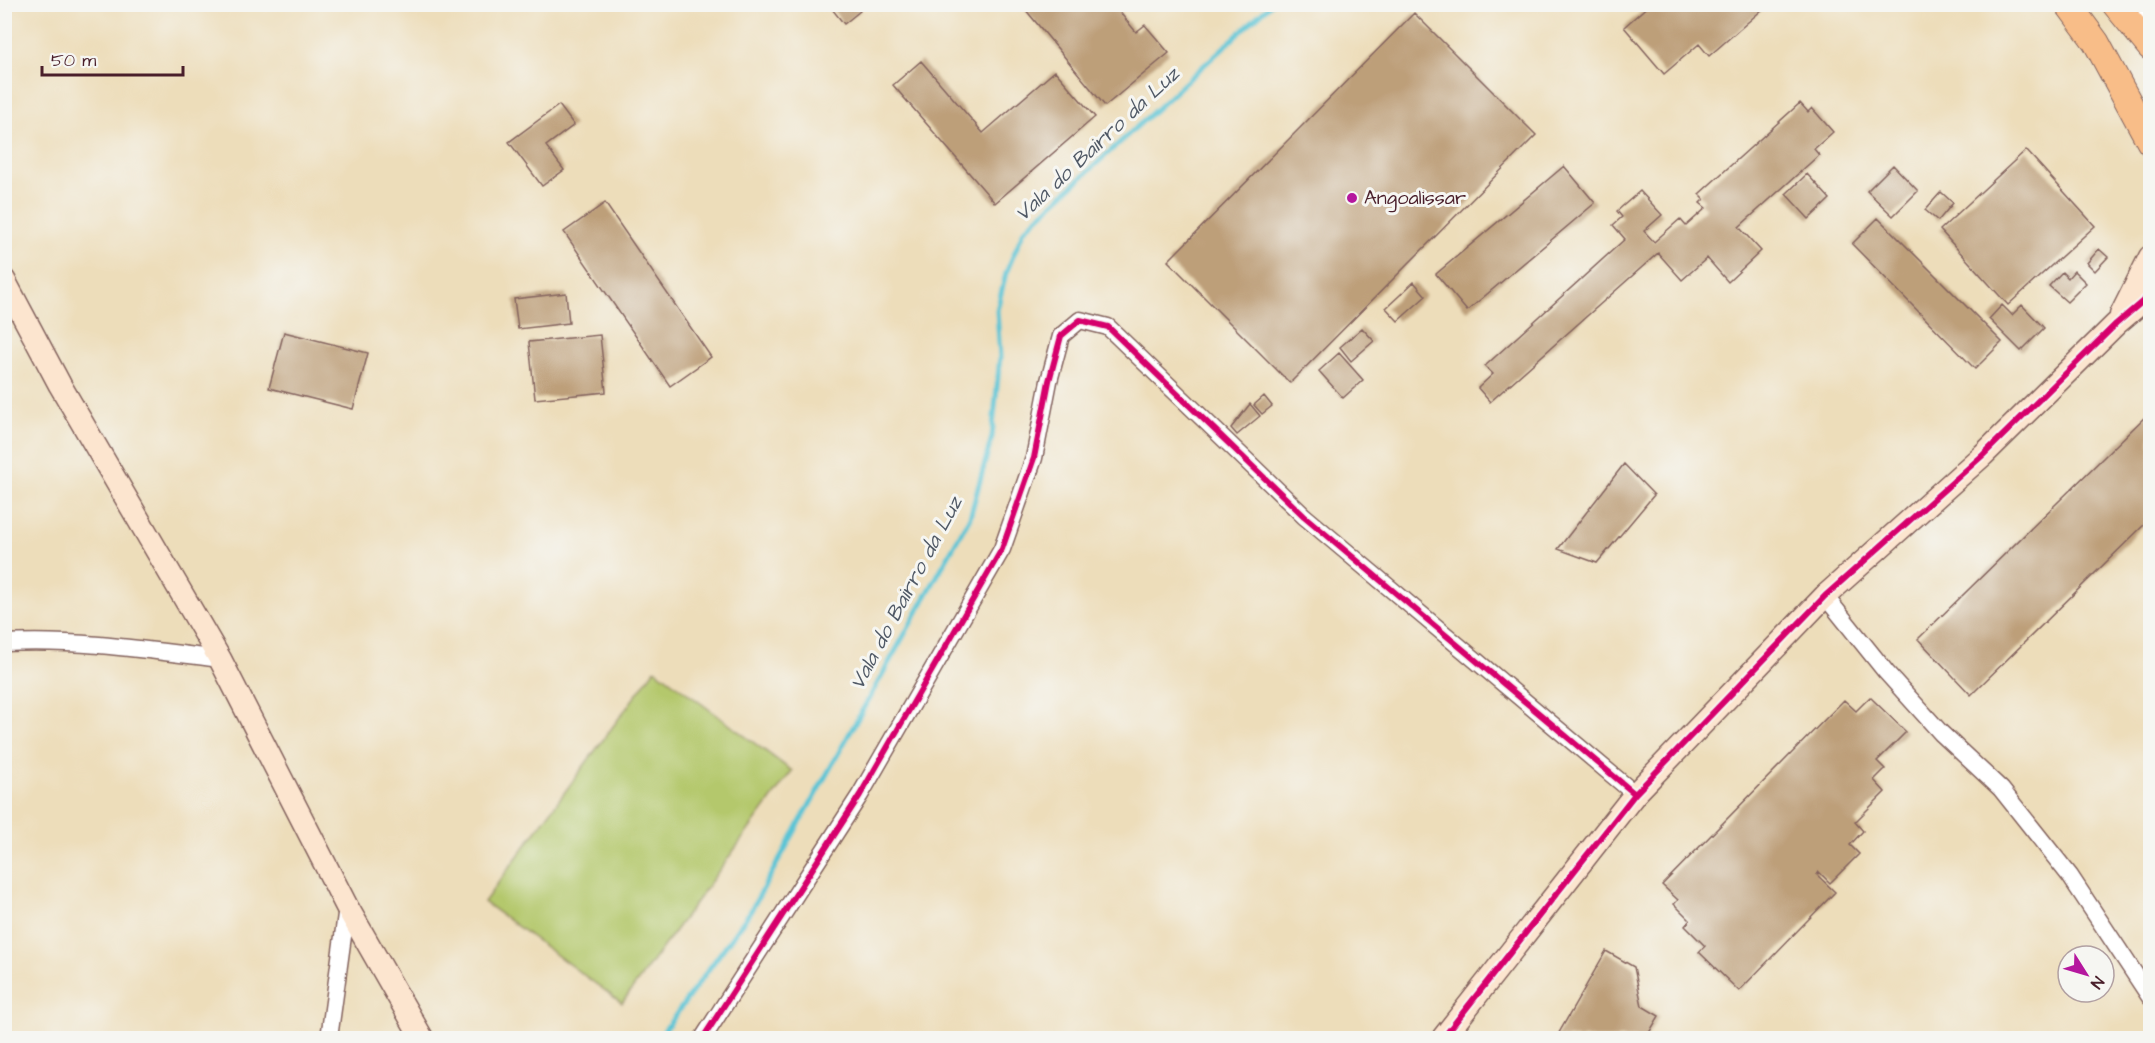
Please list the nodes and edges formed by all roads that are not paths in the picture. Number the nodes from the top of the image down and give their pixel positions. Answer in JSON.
{"nodes":[{"id":1,"x":2068,"y":4,"type":"edge"},
{"id":2,"x":2115,"y":4,"type":"edge"},
{"id":3,"x":2142,"y":19,"type":"edge"},
{"id":4,"x":2151,"y":46,"type":"edge"},
{"id":5,"x":2151,"y":142,"type":"edge"},
{"id":6,"x":2151,"y":257,"type":"edge"},
{"id":7,"x":4,"y":280,"type":"edge"},
{"id":8,"x":2151,"y":295,"type":"edge"},
{"id":9,"x":2116,"y":324,"type":"junction"},
{"id":10,"x":1825,"y":596,"type":"junction"},
{"id":11,"x":4,"y":643,"type":"edge"},
{"id":12,"x":219,"y":659,"type":"junction"},
{"id":13,"x":1635,"y":794,"type":"junction"},
{"id":14,"x":347,"y":907,"type":"junction"},
{"id":15,"x":2151,"y":998,"type":"edge"},
{"id":16,"x":329,"y":1038,"type":"edge"},
{"id":17,"x":422,"y":1038,"type":"edge"},
{"id":18,"x":703,"y":1038,"type":"edge"},
{"id":19,"x":1443,"y":1038,"type":"edge"}],
"edges":[{"from":1,"to":5,"type":"main road"},
{"from":2,"to":3,"type":"main road"},
{"from":3,"to":4,"type":"main road"},
{"from":6,"to":9,"type":"street"},
{"from":7,"to":12,"type":"street"},
{"from":8,"to":9,"type":"street"},
{"from":9,"to":10,"type":"street"},
{"from":10,"to":13,"type":"street"},
{"from":10,"to":15,"type":"street"},
{"from":11,"to":12,"type":"street"},
{"from":12,"to":14,"type":"street"},
{"from":13,"to":18,"type":"street"},
{"from":13,"to":19,"type":"street"},
{"from":14,"to":16,"type":"street"},
{"from":14,"to":17,"type":"street"}]}
